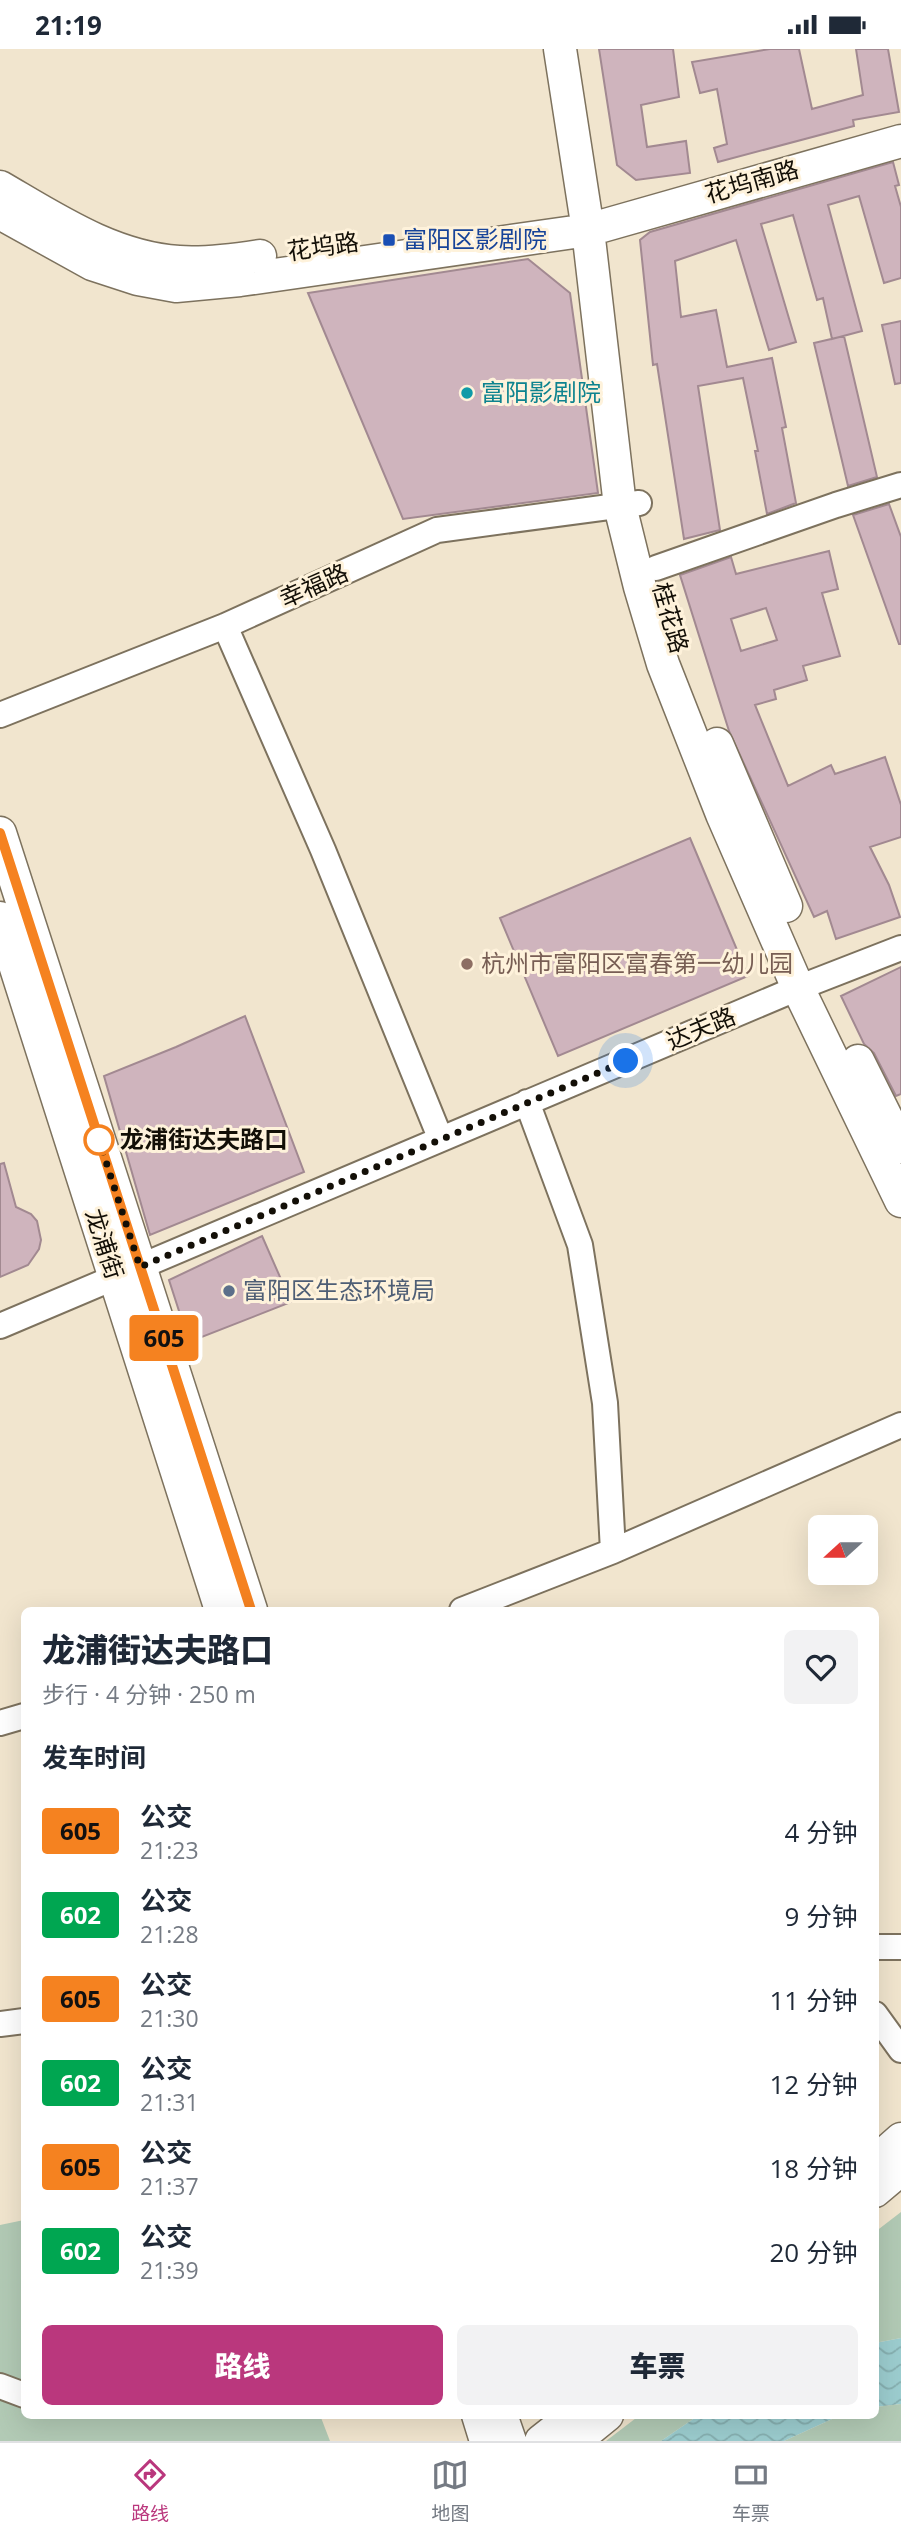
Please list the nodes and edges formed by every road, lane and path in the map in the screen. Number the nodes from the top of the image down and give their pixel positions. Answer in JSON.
{"nodes":[{"id":1,"x":559,"y":49,"type":"edge"},
{"id":2,"x":579,"y":49,"type":"edge"},
{"id":3,"x":901,"y":125,"type":"edge"},
{"id":4,"x":901,"y":141,"type":"edge"},
{"id":5,"x":0,"y":187,"type":"edge"},
{"id":6,"x":0,"y":213,"type":"edge"},
{"id":7,"x":595,"y":218,"type":"junction"},
{"id":8,"x":901,"y":485,"type":"edge"},
{"id":9,"x":630,"y":504,"type":"junction"},
{"id":10,"x":656,"y":568,"type":"junction"},
{"id":11,"x":225,"y":626,"type":"junction"},
{"id":12,"x":0,"y":715,"type":"edge"},
{"id":13,"x":0,"y":833,"type":"edge"},
{"id":14,"x":0,"y":918,"type":"edge"},
{"id":15,"x":901,"y":935,"type":"edge"},
{"id":16,"x":901,"y":948,"type":"edge"},
{"id":17,"x":805,"y":979,"type":"junction"},
{"id":18,"x":527,"y":1102,"type":"junction"},
{"id":19,"x":438,"y":1130,"type":"junction"},
{"id":20,"x":901,"y":1147,"type":"edge"},
{"id":21,"x":901,"y":1201,"type":"edge"},
{"id":22,"x":126,"y":1266,"type":"junction"},
{"id":23,"x":0,"y":1313,"type":"edge"},
{"id":24,"x":0,"y":1326,"type":"edge"},
{"id":25,"x":901,"y":1425,"type":"edge"},
{"id":26,"x":613,"y":1551,"type":"junction"},
{"id":27,"x":496,"y":1604,"type":"edge"},
{"id":28,"x":220,"y":1607,"type":"edge"},
{"id":29,"x":250,"y":1607,"type":"edge"},
{"id":30,"x":21,"y":1717,"type":"edge"},
{"id":31,"x":0,"y":1723,"type":"edge"},
{"id":32,"x":879,"y":1947,"type":"edge"},
{"id":33,"x":901,"y":1947,"type":"edge"},
{"id":34,"x":879,"y":2020,"type":"edge"},
{"id":35,"x":21,"y":2022,"type":"edge"},
{"id":36,"x":0,"y":2025,"type":"edge"},
{"id":37,"x":901,"y":2050,"type":"edge"},
{"id":38,"x":901,"y":2139,"type":"edge"},
{"id":39,"x":879,"y":2158,"type":"edge"},
{"id":40,"x":901,"y":2169,"type":"edge"},
{"id":41,"x":879,"y":2188,"type":"edge"},
{"id":42,"x":0,"y":2386,"type":"edge"},
{"id":43,"x":21,"y":2394,"type":"edge"},
{"id":44,"x":470,"y":2419,"type":"edge"},
{"id":45,"x":479,"y":2419,"type":"edge"},
{"id":46,"x":502,"y":2419,"type":"edge"},
{"id":47,"x":569,"y":2419,"type":"edge"},
{"id":48,"x":602,"y":2419,"type":"edge"},
{"id":49,"x":469,"y":2441,"type":"edge"},
{"id":50,"x":486,"y":2441,"type":"edge"},
{"id":51,"x":510,"y":2441,"type":"edge"},
{"id":52,"x":541,"y":2441,"type":"edge"},
{"id":53,"x":575,"y":2441,"type":"edge"}],
"edges":[{"from":1,"to":7,"type":"main road"},
{"from":2,"to":7,"type":"main road","name":"桂花路"},
{"from":3,"to":7,"type":"main road","name":"花坞路"},
{"from":4,"to":7,"type":"main road","name":"花坞南路"},
{"from":5,"to":7,"type":"main road","name":"花坞路"},
{"from":6,"to":7,"type":"main road","name":"花坞路"},
{"from":7,"to":9,"type":"main road","name":"桂花路"},
{"from":8,"to":10,"type":"street"},
{"from":9,"to":10,"type":"main road","name":"桂花路"},
{"from":9,"to":11,"type":"street","name":"幸福路"},
{"from":9,"to":17,"type":"main road"},
{"from":10,"to":17,"type":"main road","name":"桂花路"},
{"from":11,"to":12,"type":"street","name":"幸福路"},
{"from":11,"to":19,"type":"street"},
{"from":13,"to":22,"type":"main road","name":"龙浦街"},
{"from":14,"to":22,"type":"main road","name":"龙浦街"},
{"from":15,"to":17,"type":"street","name":"达夫路"},
{"from":16,"to":17,"type":"street","name":"达夫路"},
{"from":17,"to":18,"type":"street","name":"达夫路"},
{"from":17,"to":19,"type":"street","name":"达夫路"},
{"from":17,"to":20,"type":"main road","name":"桂花路"},
{"from":17,"to":21,"type":"main road"},
{"from":18,"to":22,"type":"street","name":"达夫路"},
{"from":18,"to":26,"type":"street"},
{"from":19,"to":22,"type":"street","name":"达夫路"},
{"from":22,"to":23,"type":"street","name":"达夫路"},
{"from":22,"to":24,"type":"street","name":"达夫路"},
{"from":22,"to":28,"type":"main road","name":"龙浦街"},
{"from":22,"to":29,"type":"main road","name":"龙浦街"},
{"from":25,"to":26,"type":"street"},
{"from":26,"to":27,"type":"street"},
{"from":30,"to":31,"type":"street"},
{"from":32,"to":33,"type":"street"},
{"from":34,"to":37,"type":"street"},
{"from":35,"to":36,"type":"street"},
{"from":38,"to":39,"type":"main road"},
{"from":40,"to":41,"type":"main road"},
{"from":42,"to":43,"type":"street"},
{"from":44,"to":49,"type":"main road"},
{"from":45,"to":50,"type":"main road"},
{"from":46,"to":51,"type":"main road"},
{"from":47,"to":52,"type":"main road"},
{"from":48,"to":53,"type":"main road"}]}
